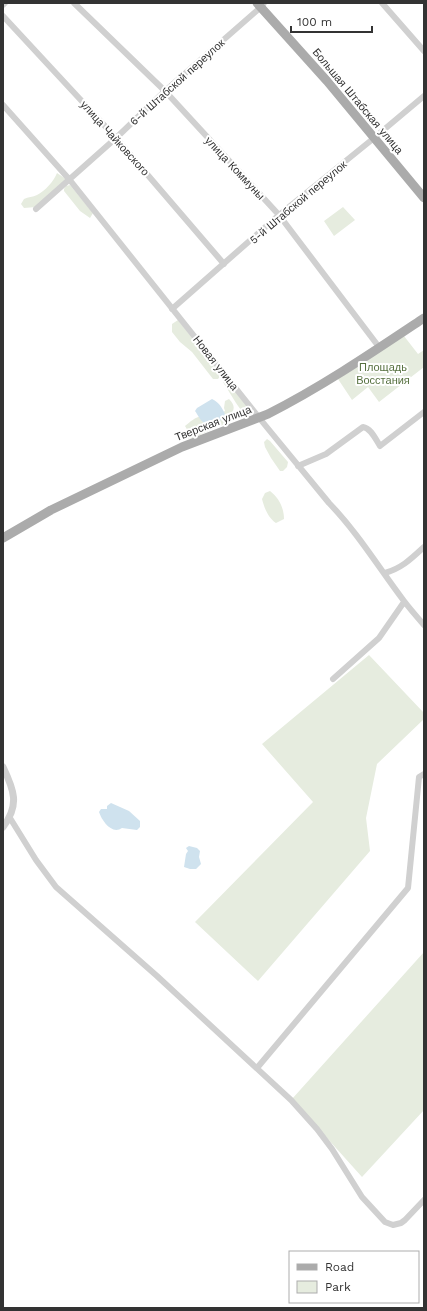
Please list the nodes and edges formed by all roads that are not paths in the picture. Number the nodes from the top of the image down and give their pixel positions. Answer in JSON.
{"nodes":[{"id":1,"x":74,"y":3,"type":"edge"},
{"id":2,"x":382,"y":3,"type":"edge"},
{"id":3,"x":261,"y":4,"type":"edge"},
{"id":4,"x":3,"y":16,"type":"edge"},
{"id":5,"x":424,"y":51,"type":"edge"},
{"id":6,"x":164,"y":91,"type":"junction"},
{"id":7,"x":424,"y":96,"type":"edge"},
{"id":8,"x":3,"y":105,"type":"edge"},
{"id":9,"x":116,"y":138,"type":"junction"},
{"id":10,"x":374,"y":138,"type":"junction"},
{"id":11,"x":69,"y":179,"type":"junction"},
{"id":12,"x":424,"y":198,"type":"edge"},
{"id":13,"x":36,"y":209,"type":"dead end"},
{"id":14,"x":279,"y":215,"type":"junction"},
{"id":15,"x":224,"y":264,"type":"junction"},
{"id":16,"x":172,"y":309,"type":"junction"},
{"id":17,"x":424,"y":318,"type":"edge"},
{"id":18,"x":379,"y":347,"type":"junction"},
{"id":19,"x":424,"y":412,"type":"edge"},
{"id":20,"x":259,"y":418,"type":"junction"},
{"id":21,"x":298,"y":466,"type":"junction"},
{"id":22,"x":3,"y":538,"type":"edge"},
{"id":23,"x":424,"y":547,"type":"edge"},
{"id":24,"x":385,"y":573,"type":"junction"},
{"id":25,"x":404,"y":602,"type":"junction"},
{"id":26,"x":424,"y":625,"type":"edge"},
{"id":27,"x":333,"y":679,"type":"dead end"},
{"id":28,"x":3,"y":767,"type":"edge"},
{"id":29,"x":424,"y":774,"type":"edge"},
{"id":30,"x":10,"y":818,"type":"junction"},
{"id":31,"x":3,"y":827,"type":"edge"},
{"id":32,"x":257,"y":1068,"type":"junction"},
{"id":33,"x":424,"y":1200,"type":"edge"}],
"edges":[{"from":1,"to":6,"type":"street","name":"улица Коммуны"},
{"from":2,"to":5,"type":"street"},
{"from":3,"to":6,"type":"street","name":"6-й Штабской переулок"},
{"from":3,"to":10,"type":"main road","name":"Большая Штабская улица"},
{"from":4,"to":9,"type":"street","name":"улица Чайковского"},
{"from":6,"to":9,"type":"street","name":"6-й Штабской переулок"},
{"from":6,"to":14,"type":"street","name":"улица Коммуны"},
{"from":7,"to":10,"type":"street","name":"5-й Штабской переулок"},
{"from":8,"to":11,"type":"street","name":"Новая улица"},
{"from":9,"to":11,"type":"street","name":"6-й Штабской переулок"},
{"from":9,"to":15,"type":"street","name":"улица Чайковского"},
{"from":10,"to":12,"type":"main road","name":"Большая Штабская улица"},
{"from":10,"to":14,"type":"street","name":"5-й Штабской переулок"},
{"from":11,"to":13,"type":"street","name":"6-й Штабской переулок"},
{"from":11,"to":16,"type":"street","name":"Новая улица"},
{"from":14,"to":15,"type":"street","name":"5-й Штабской переулок"},
{"from":14,"to":18,"type":"street","name":"улица Коммуны"},
{"from":15,"to":16,"type":"street","name":"5-й Штабской переулок"},
{"from":16,"to":20,"type":"street","name":"Новая улица"},
{"from":17,"to":18,"type":"main road","name":"Тверская улица"},
{"from":18,"to":20,"type":"main road","name":"Тверская улица"},
{"from":19,"to":21,"type":"street"},
{"from":20,"to":21,"type":"street","name":"Новая улица"},
{"from":20,"to":22,"type":"main road","name":"Тверская улица"},
{"from":21,"to":24,"type":"street","name":"Новая улица"},
{"from":23,"to":24,"type":"street"},
{"from":24,"to":25,"type":"street","name":"Новая улица"},
{"from":25,"to":26,"type":"street","name":"Новая улица"},
{"from":25,"to":27,"type":"street"},
{"from":28,"to":30,"type":"street"},
{"from":29,"to":32,"type":"street"},
{"from":30,"to":31,"type":"street"},
{"from":30,"to":32,"type":"street"},
{"from":32,"to":33,"type":"street"}]}
